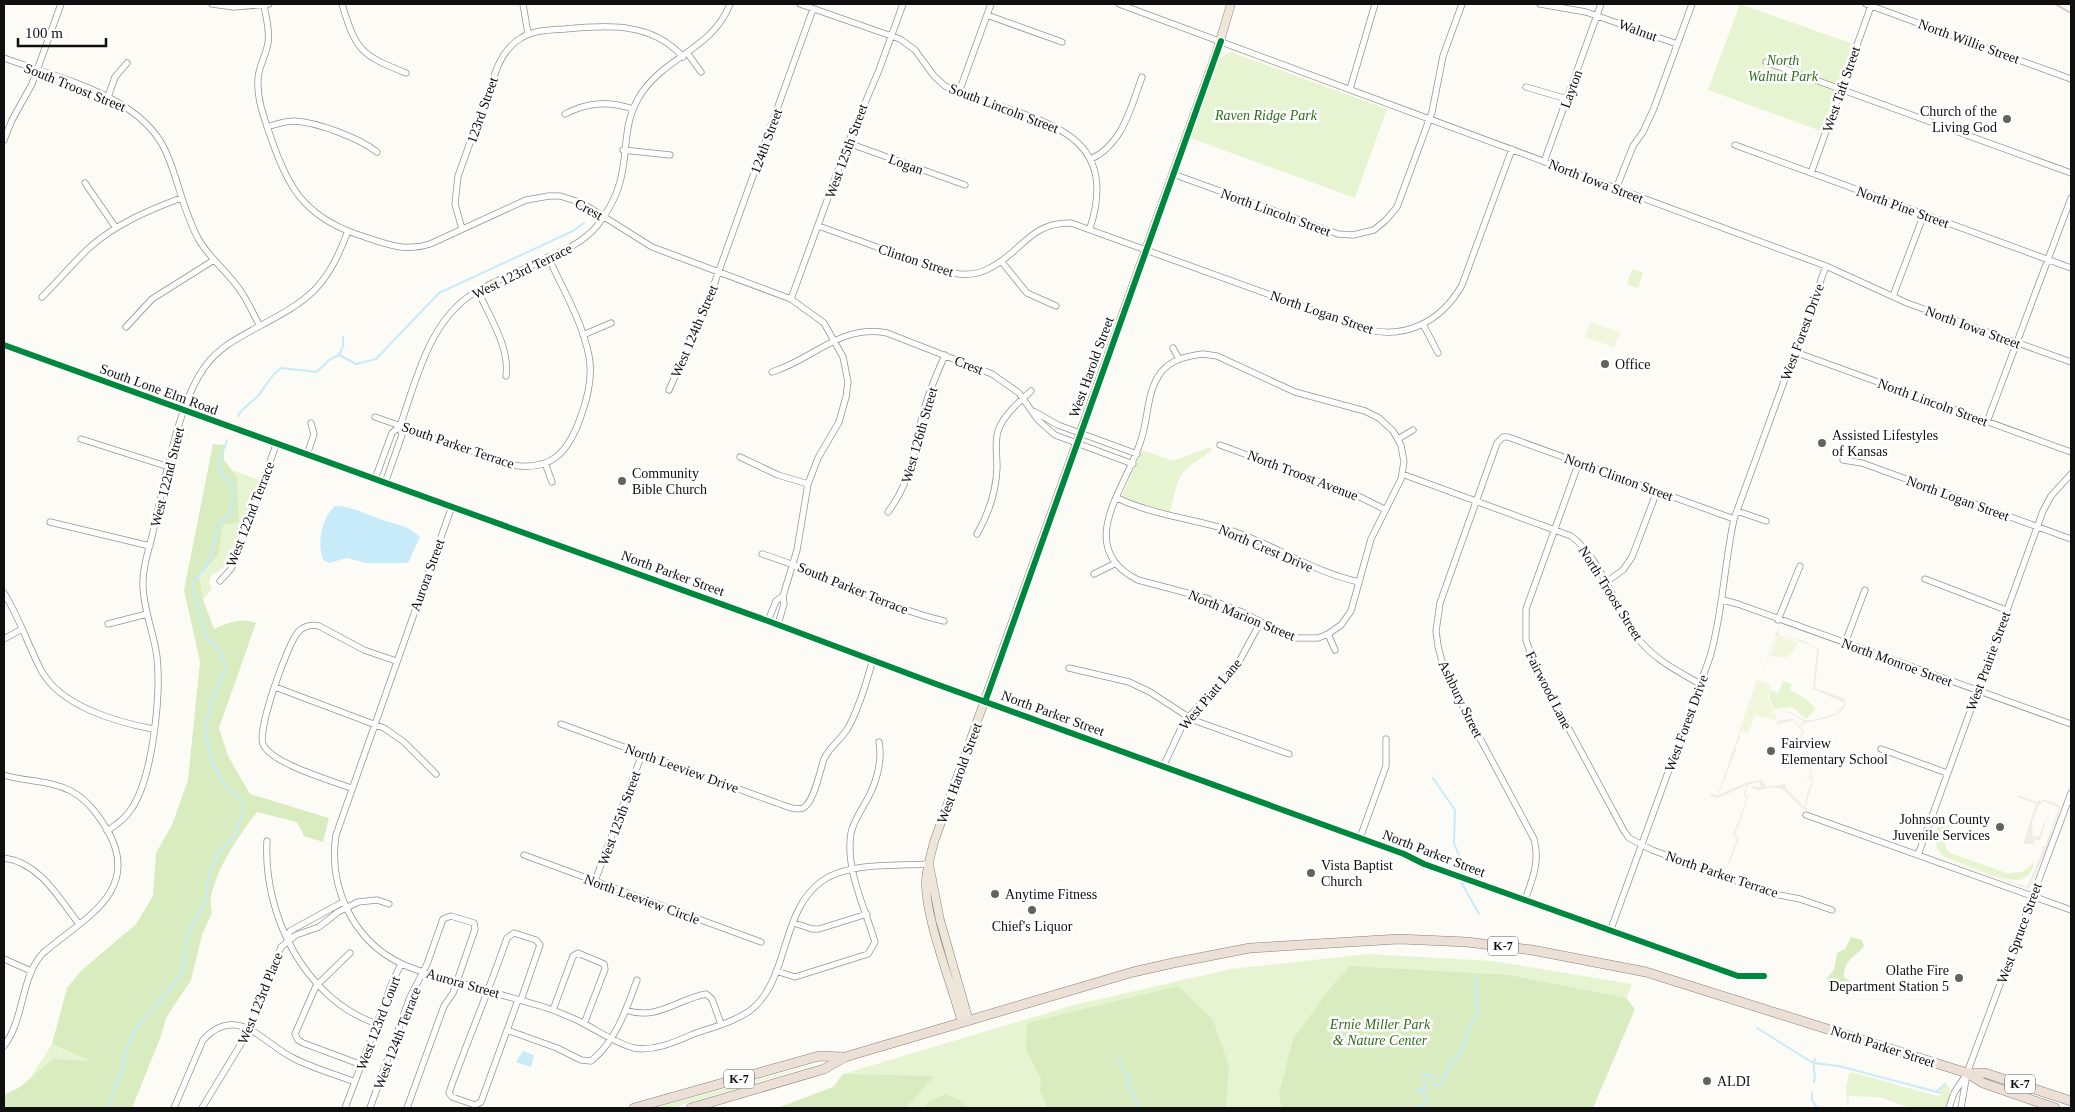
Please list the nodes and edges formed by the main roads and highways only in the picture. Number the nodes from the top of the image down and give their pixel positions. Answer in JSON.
{"nodes":[{"id":1,"x":1232,"y":4,"type":"edge"},
{"id":2,"x":965,"y":1021,"type":"junction"},
{"id":3,"x":845,"y":1056,"type":"junction"},
{"id":4,"x":1967,"y":1073,"type":"junction"},
{"id":5,"x":2071,"y":1101,"type":"edge"},
{"id":6,"x":634,"y":1108,"type":"edge"},
{"id":7,"x":691,"y":1108,"type":"edge"},
{"id":8,"x":2055,"y":1108,"type":"edge"}],
"edges":[{"from":1,"to":2,"type":"main road","name":"West Harold Street"},
{"from":2,"to":3,"type":"highway","number":"K-7"},
{"from":2,"to":4,"type":"highway","name":"North Parker Street","number":"K-7"},
{"from":3,"to":6,"type":"highway","number":"K-7"},
{"from":3,"to":7,"type":"highway","number":"K-7"},
{"from":4,"to":5,"type":"highway","name":"North Parker Street","number":"K-7"},
{"from":4,"to":8,"type":"highway","name":"North Parker Street","number":"K-7"}]}
